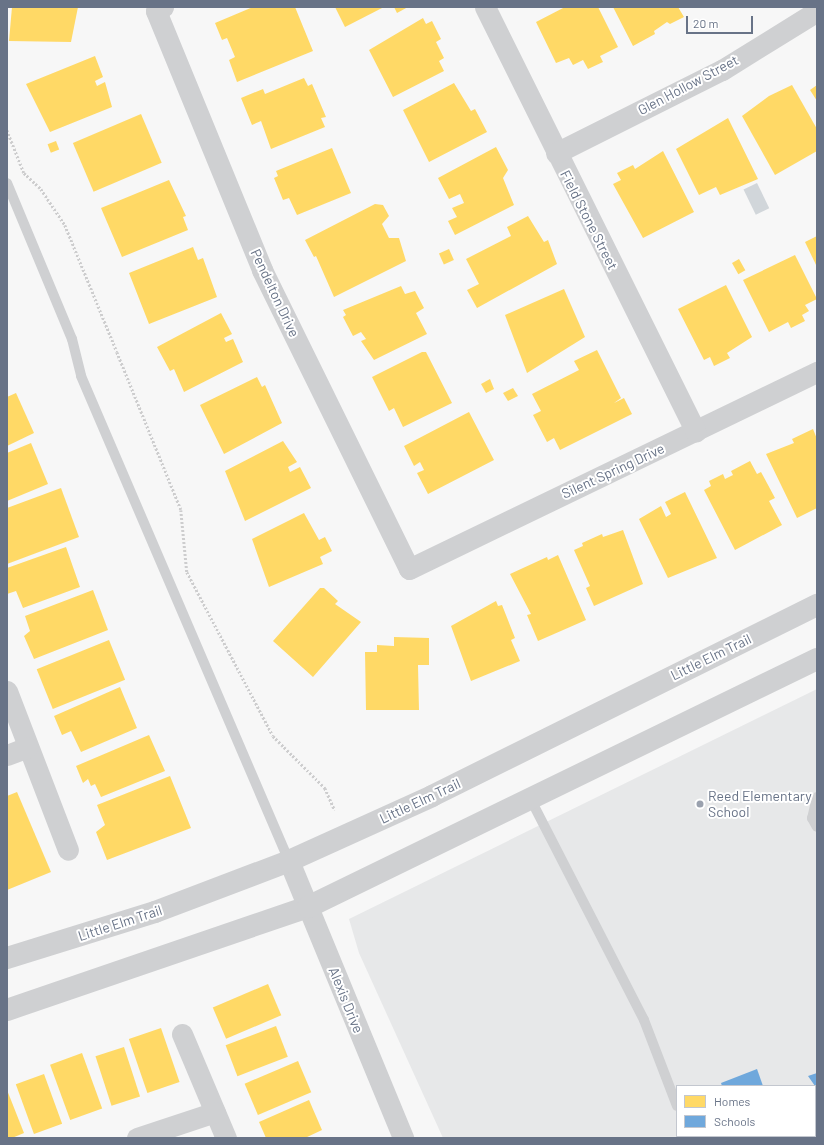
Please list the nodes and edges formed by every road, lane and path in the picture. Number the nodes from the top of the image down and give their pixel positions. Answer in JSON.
{"nodes":[{"id":1,"x":485,"y":7,"type":"edge"},
{"id":2,"x":159,"y":9,"type":"edge"},
{"id":3,"x":817,"y":11,"type":"edge"},
{"id":4,"x":7,"y":130,"type":"edge"},
{"id":5,"x":556,"y":153,"type":"junction"},
{"id":6,"x":7,"y":184,"type":"edge"},
{"id":7,"x":817,"y":372,"type":"edge"},
{"id":8,"x":696,"y":432,"type":"junction"},
{"id":9,"x":410,"y":569,"type":"joint"},
{"id":10,"x":817,"y":605,"type":"edge"},
{"id":11,"x":817,"y":659,"type":"edge"},
{"id":12,"x":7,"y":691,"type":"edge"},
{"id":13,"x":28,"y":747,"type":"junction"},
{"id":14,"x":7,"y":755,"type":"edge"},
{"id":15,"x":817,"y":797,"type":"edge"},
{"id":16,"x":531,"y":800,"type":"junction"},
{"id":17,"x":335,"y":810,"type":"dead end"},
{"id":18,"x":817,"y":827,"type":"edge"},
{"id":19,"x":68,"y":850,"type":"dead end"},
{"id":20,"x":289,"y":861,"type":"junction"},
{"id":21,"x":308,"y":907,"type":"junction"},
{"id":22,"x":7,"y":958,"type":"edge"},
{"id":23,"x":7,"y":1010,"type":"edge"},
{"id":24,"x":182,"y":1034,"type":"dead end"},
{"id":25,"x":676,"y":1103,"type":"edge"},
{"id":26,"x":215,"y":1112,"type":"junction"},
{"id":27,"x":137,"y":1138,"type":"edge"},
{"id":28,"x":226,"y":1138,"type":"edge"},
{"id":29,"x":404,"y":1138,"type":"edge"}],
"edges":[{"from":1,"to":5,"type":"street","name":"Field Stone Street"},
{"from":2,"to":9,"type":"street","name":"Pendelton Drive"},
{"from":3,"to":5,"type":"street","name":"Glen Hollow Street"},
{"from":4,"to":17,"type":"path"},
{"from":5,"to":8,"type":"street","name":"Field Stone Street"},
{"from":6,"to":20,"type":"lane"},
{"from":7,"to":8,"type":"street","name":"Silent Spring Drive"},
{"from":8,"to":9,"type":"street","name":"Silent Spring Drive"},
{"from":10,"to":20,"type":"street","name":"Little Elm Trail"},
{"from":11,"to":16,"type":"street"},
{"from":12,"to":13,"type":"street"},
{"from":13,"to":14,"type":"street"},
{"from":13,"to":19,"type":"street"},
{"from":15,"to":18,"type":"lane"},
{"from":16,"to":21,"type":"street"},
{"from":16,"to":25,"type":"lane"},
{"from":20,"to":21,"type":"street","name":"Alexis Drive"},
{"from":20,"to":22,"type":"street","name":"Little Elm Trail"},
{"from":21,"to":23,"type":"street"},
{"from":21,"to":29,"type":"street","name":"Alexis Drive"},
{"from":24,"to":26,"type":"street"},
{"from":26,"to":27,"type":"street"},
{"from":26,"to":28,"type":"street"}]}
